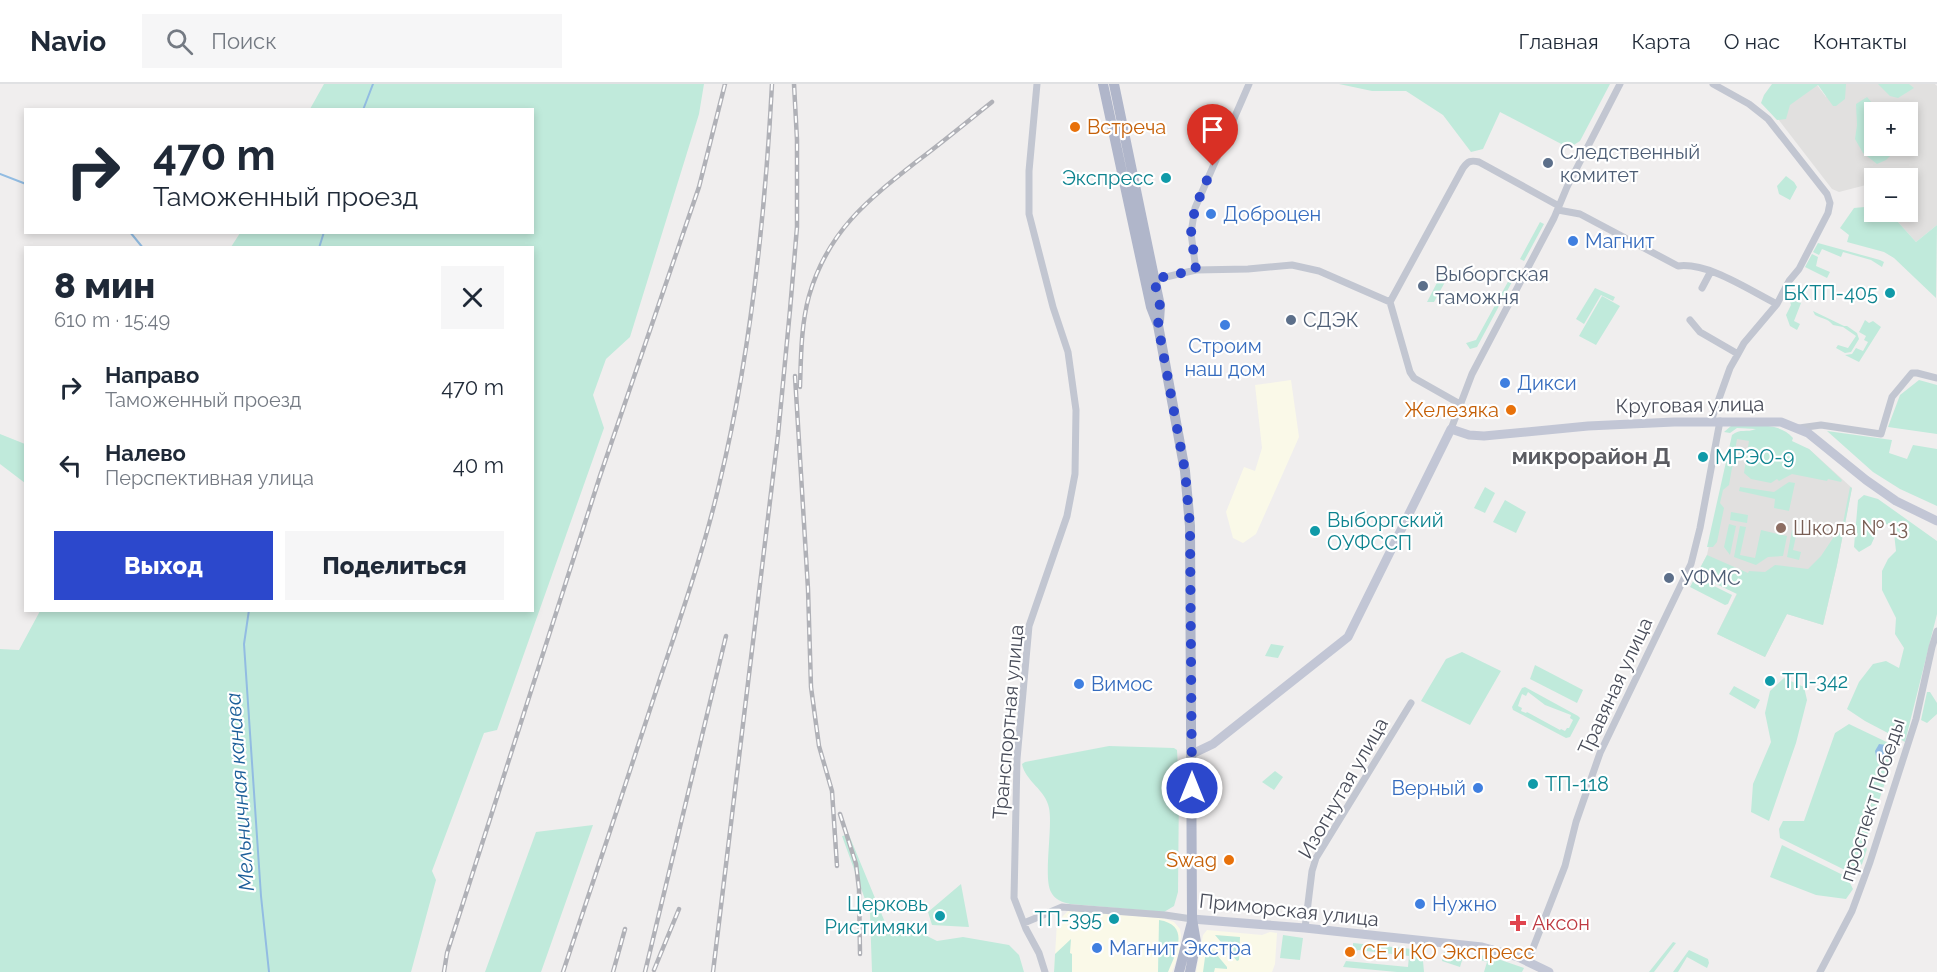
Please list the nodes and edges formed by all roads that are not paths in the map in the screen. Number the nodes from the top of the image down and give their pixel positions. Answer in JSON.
{"nodes":[{"id":1,"x":1037,"y":84,"type":"edge"},
{"id":2,"x":1103,"y":84,"type":"edge"},
{"id":3,"x":1114,"y":84,"type":"edge"},
{"id":4,"x":1249,"y":84,"type":"edge"},
{"id":5,"x":1620,"y":84,"type":"edge"},
{"id":6,"x":1713,"y":84,"type":"edge"},
{"id":7,"x":1558,"y":208,"type":"junction"},
{"id":8,"x":1196,"y":270,"type":"junction"},
{"id":9,"x":1711,"y":271,"type":"junction"},
{"id":10,"x":1150,"y":280,"type":"junction"},
{"id":11,"x":1702,"y":288,"type":"dead end"},
{"id":12,"x":1390,"y":302,"type":"junction"},
{"id":13,"x":1777,"y":304,"type":"junction"},
{"id":14,"x":1690,"y":320,"type":"dead end"},
{"id":15,"x":1738,"y":354,"type":"junction"},
{"id":16,"x":1937,"y":378,"type":"edge"},
{"id":17,"x":1460,"y":404,"type":"junction"},
{"id":18,"x":1715,"y":421,"type":"junction"},
{"id":19,"x":1799,"y":428,"type":"junction"},
{"id":20,"x":1451,"y":429,"type":"junction"},
{"id":21,"x":1937,"y":521,"type":"edge"},
{"id":22,"x":1937,"y":631,"type":"edge"},
{"id":23,"x":1412,"y":703,"type":"dead end"},
{"id":24,"x":1192,"y":754,"type":"junction"},
{"id":25,"x":1192,"y":919,"type":"junction"},
{"id":26,"x":1024,"y":923,"type":"junction"},
{"id":27,"x":1305,"y":928,"type":"junction"},
{"id":28,"x":1528,"y":961,"type":"junction"},
{"id":29,"x":1045,"y":972,"type":"edge"},
{"id":30,"x":1179,"y":972,"type":"edge"},
{"id":31,"x":1190,"y":972,"type":"edge"},
{"id":32,"x":1549,"y":972,"type":"edge"},
{"id":33,"x":1820,"y":972,"type":"edge"}],
"edges":[{"from":1,"to":26,"type":"street","name":"Транспортная улица"},
{"from":2,"to":10,"type":"main road"},
{"from":3,"to":10,"type":"main road"},
{"from":4,"to":8,"type":"street"},
{"from":5,"to":7,"type":"street"},
{"from":6,"to":13,"type":"street","name":"Травяная улица"},
{"from":7,"to":9,"type":"street"},
{"from":7,"to":12,"type":"street"},
{"from":7,"to":17,"type":"street"},
{"from":8,"to":10,"type":"street"},
{"from":8,"to":12,"type":"street"},
{"from":9,"to":11,"type":"street"},
{"from":9,"to":13,"type":"street"},
{"from":10,"to":24,"type":"main road"},
{"from":12,"to":17,"type":"street"},
{"from":13,"to":15,"type":"street","name":"Травяная улица"},
{"from":14,"to":15,"type":"street"},
{"from":15,"to":18,"type":"street","name":"Травяная улица"},
{"from":16,"to":19,"type":"street"},
{"from":17,"to":20,"type":"street"},
{"from":18,"to":19,"type":"street","name":"Круговая улица"},
{"from":18,"to":20,"type":"street","name":"Круговая улица"},
{"from":18,"to":28,"type":"street","name":"Травяная улица"},
{"from":19,"to":21,"type":"street","name":"Круговая улица"},
{"from":20,"to":24,"type":"street"},
{"from":22,"to":33,"type":"street","name":"проспект Победы"},
{"from":23,"to":27,"type":"street","name":"Изогнутая улица"},
{"from":24,"to":25,"type":"main road"},
{"from":25,"to":26,"type":"street","name":"Приморская улица"},
{"from":25,"to":27,"type":"street","name":"Приморская улица"},
{"from":25,"to":30,"type":"main road"},
{"from":25,"to":31,"type":"main road"},
{"from":26,"to":29,"type":"street","name":"Транспортная улица"},
{"from":27,"to":28,"type":"street","name":"Приморская улица"},
{"from":28,"to":32,"type":"street","name":"Приморская улица"}]}
